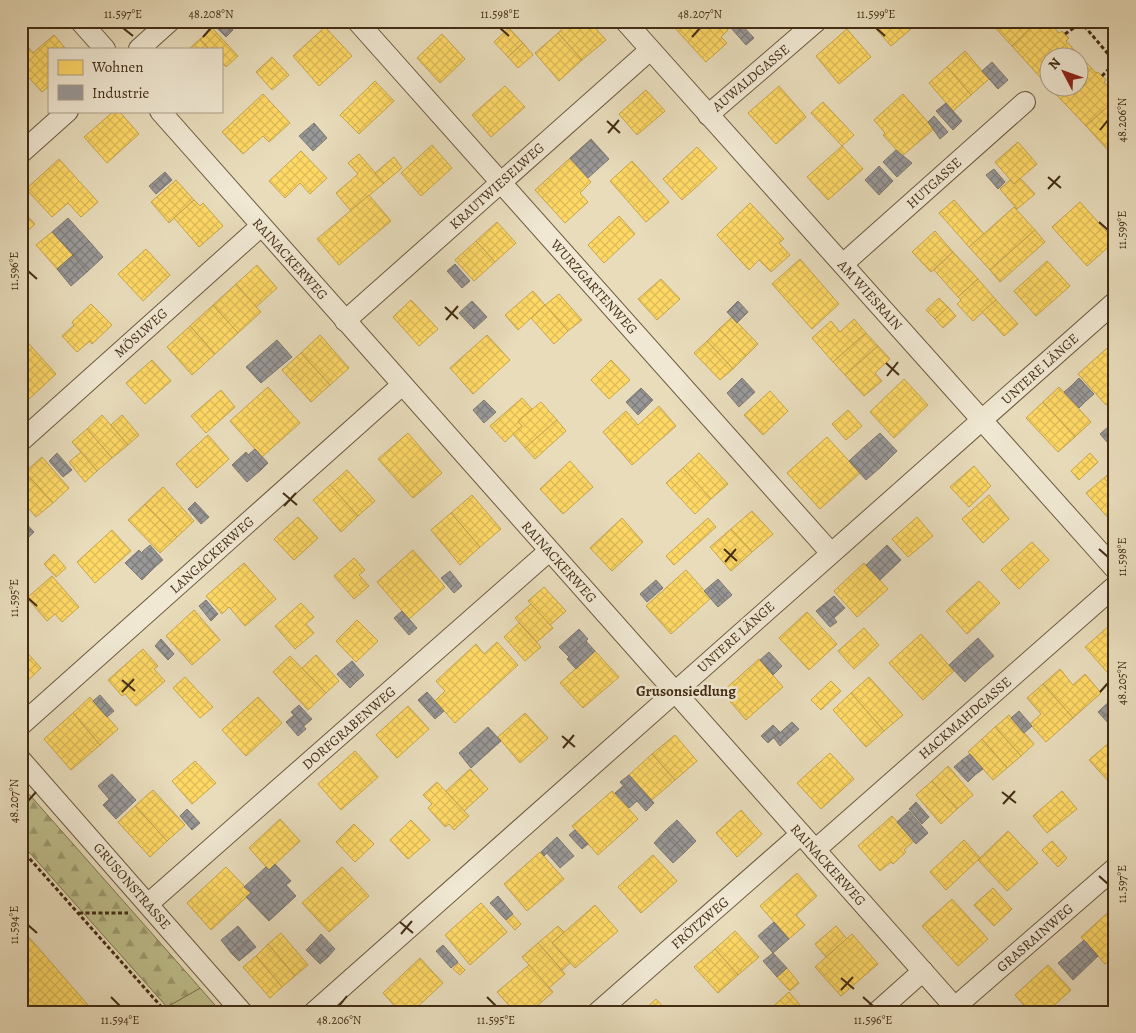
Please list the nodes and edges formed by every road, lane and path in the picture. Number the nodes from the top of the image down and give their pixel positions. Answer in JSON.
{"nodes":[{"id":1,"x":80,"y":21,"type":"edge"},
{"id":2,"x":170,"y":21,"type":"edge"},
{"id":3,"x":357,"y":21,"type":"edge"},
{"id":4,"x":625,"y":21,"type":"edge"},
{"id":5,"x":818,"y":21,"type":"edge"},
{"id":6,"x":1081,"y":22,"type":"edge"},
{"id":7,"x":1065,"y":34,"type":"dead end"},
{"id":8,"x":104,"y":48,"type":"edge"},
{"id":9,"x":140,"y":48,"type":"edge"},
{"id":10,"x":650,"y":50,"type":"junction"},
{"id":11,"x":1115,"y":63,"type":"edge"},
{"id":12,"x":1102,"y":76,"type":"dead end"},
{"id":13,"x":1025,"y":102,"type":"dead end"},
{"id":14,"x":67,"y":112,"type":"edge"},
{"id":15,"x":161,"y":112,"type":"edge"},
{"id":16,"x":708,"y":114,"type":"junction"},
{"id":17,"x":21,"y":153,"type":"edge"},
{"id":18,"x":501,"y":183,"type":"junction"},
{"id":19,"x":261,"y":226,"type":"junction"},
{"id":20,"x":843,"y":264,"type":"junction"},
{"id":21,"x":1115,"y":302,"type":"edge"},
{"id":22,"x":345,"y":321,"type":"junction"},
{"id":23,"x":402,"y":385,"type":"junction"},
{"id":24,"x":982,"y":420,"type":"junction"},
{"id":25,"x":21,"y":441,"type":"edge"},
{"id":26,"x":549,"y":551,"type":"junction"},
{"id":27,"x":831,"y":553,"type":"junction"},
{"id":28,"x":1115,"y":569,"type":"edge"},
{"id":29,"x":1115,"y":586,"type":"edge"},
{"id":30,"x":675,"y":692,"type":"junction"},
{"id":31,"x":21,"y":725,"type":"edge"},
{"id":32,"x":21,"y":760,"type":"edge"},
{"id":33,"x":801,"y":834,"type":"junction"},
{"id":34,"x":21,"y":848,"type":"edge"},
{"id":35,"x":815,"y":850,"type":"junction"},
{"id":36,"x":1115,"y":868,"type":"edge"},
{"id":37,"x":148,"y":904,"type":"junction"},
{"id":38,"x":78,"y":913,"type":"junction"},
{"id":39,"x":922,"y":971,"type":"junction"},
{"id":40,"x":957,"y":1009,"type":"edge"},
{"id":41,"x":166,"y":1012,"type":"edge"},
{"id":42,"x":242,"y":1012,"type":"edge"},
{"id":43,"x":314,"y":1012,"type":"edge"},
{"id":44,"x":598,"y":1012,"type":"edge"},
{"id":45,"x":877,"y":1012,"type":"edge"}],
"edges":[{"from":1,"to":8,"type":"street"},
{"from":2,"to":9,"type":"street"},
{"from":3,"to":18,"type":"street","name":"WURZGARTENWEG"},
{"from":4,"to":10,"type":"street","name":"AM WIESRAIN"},
{"from":5,"to":16,"type":"street","name":"AUWALDGASSE"},
{"from":6,"to":7,"type":"path"},
{"from":6,"to":11,"type":"path"},
{"from":10,"to":16,"type":"street","name":"AM WIESRAIN"},
{"from":10,"to":18,"type":"street","name":"KRAUTWIESELWEG"},
{"from":11,"to":12,"type":"path"},
{"from":13,"to":20,"type":"street","name":"HUTGASSE"},
{"from":14,"to":17,"type":"street"},
{"from":15,"to":19,"type":"street","name":"RAINACKERWEG"},
{"from":16,"to":20,"type":"street","name":"AM WIESRAIN"},
{"from":18,"to":22,"type":"street","name":"KRAUTWIESELWEG"},
{"from":18,"to":27,"type":"street","name":"WURZGARTENWEG"},
{"from":19,"to":22,"type":"street","name":"RAINACKERWEG"},
{"from":19,"to":25,"type":"street","name":"MÖSLWEG"},
{"from":20,"to":24,"type":"street","name":"AM WIESRAIN"},
{"from":21,"to":24,"type":"street","name":"UNTERE LÄNGE"},
{"from":22,"to":23,"type":"street","name":"RAINACKERWEG"},
{"from":23,"to":26,"type":"street","name":"RAINACKERWEG"},
{"from":23,"to":31,"type":"street","name":"LANGACKERWEG"},
{"from":24,"to":27,"type":"street","name":"UNTERE LÄNGE"},
{"from":24,"to":28,"type":"street","name":"AM WIESRAIN"},
{"from":26,"to":30,"type":"street","name":"RAINACKERWEG"},
{"from":26,"to":37,"type":"street","name":"DORFGRABENWEG"},
{"from":27,"to":30,"type":"street","name":"UNTERE LÄNGE"},
{"from":29,"to":35,"type":"street","name":"HACKMAHDGASSE"},
{"from":30,"to":33,"type":"street","name":"RAINACKERWEG"},
{"from":30,"to":43,"type":"street","name":"UNTERE LÄNGE"},
{"from":32,"to":37,"type":"street","name":"GRUSONSTRASSE"},
{"from":33,"to":35,"type":"street","name":"RAINACKERWEG"},
{"from":33,"to":44,"type":"street","name":"FRÖTZWEG"},
{"from":34,"to":38,"type":"path"},
{"from":35,"to":39,"type":"street","name":"RAINACKERWEG"},
{"from":36,"to":40,"type":"street","name":"GRASRAINWEG"},
{"from":37,"to":38,"type":"path"},
{"from":37,"to":42,"type":"street","name":"GRUSONSTRASSE"},
{"from":38,"to":41,"type":"path"},
{"from":39,"to":40,"type":"street","name":"RAINACKERWEG"},
{"from":39,"to":45,"type":"street"}]}
